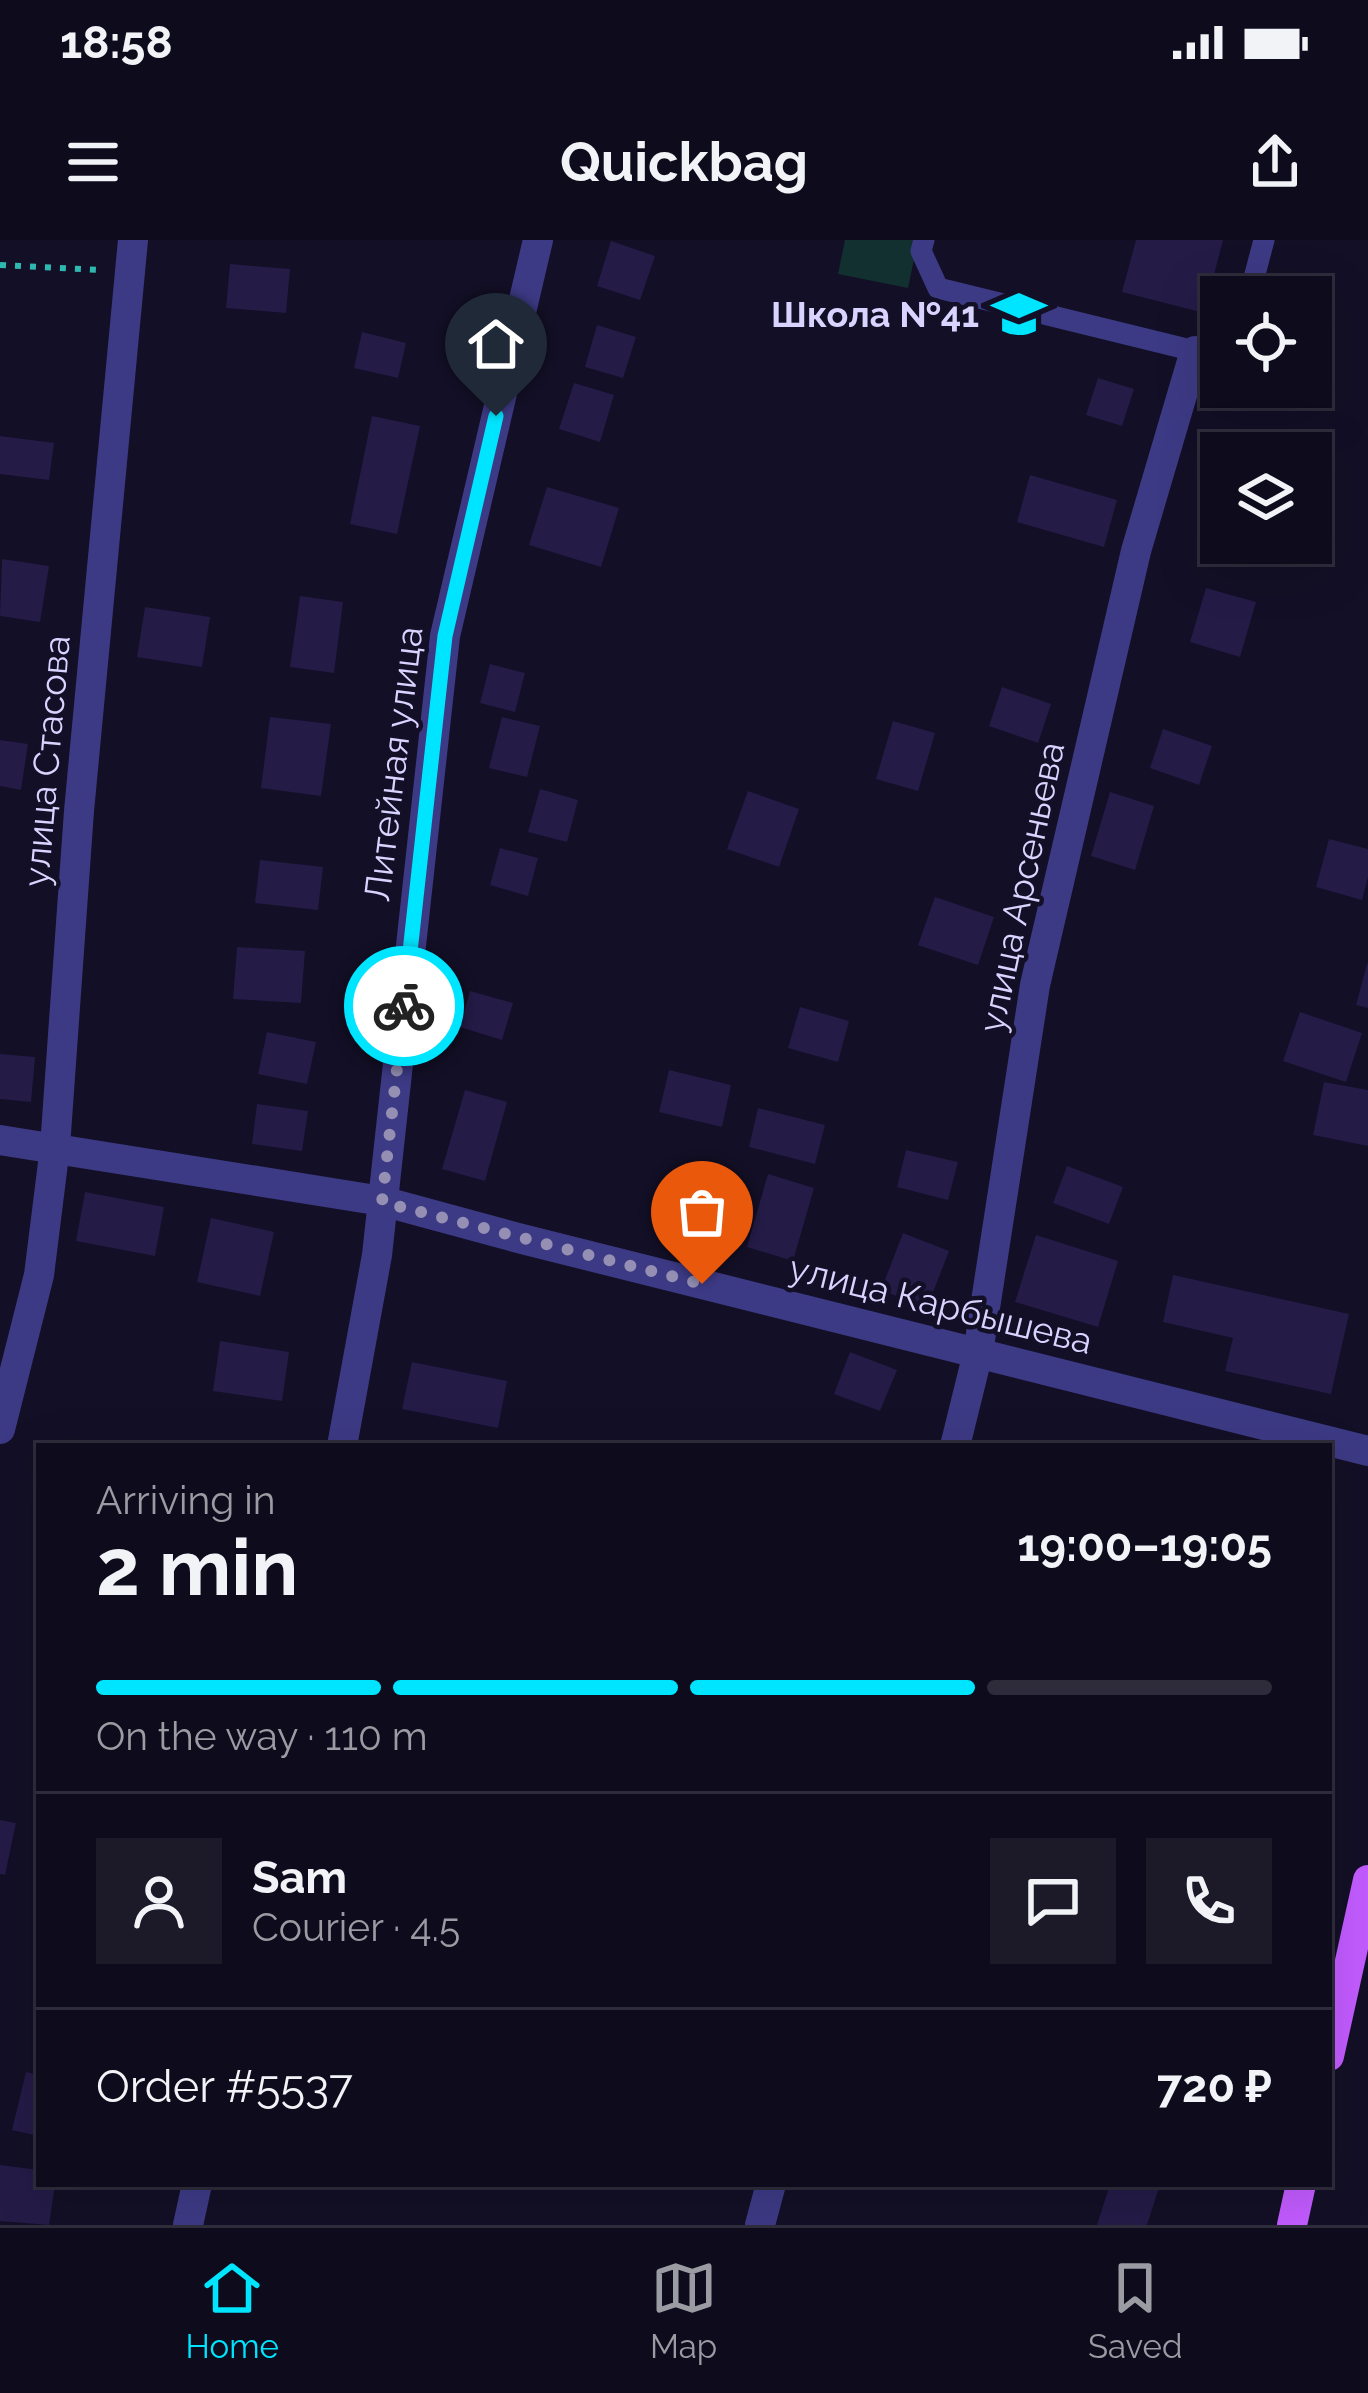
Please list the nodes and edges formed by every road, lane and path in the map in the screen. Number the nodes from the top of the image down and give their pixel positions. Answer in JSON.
{"nodes":[{"id":1,"x":538,"y":240,"type":"edge"},
{"id":2,"x":924,"y":240,"type":"edge"},
{"id":3,"x":1264,"y":240,"type":"edge"},
{"id":4,"x":131,"y":255,"type":"edge"},
{"id":5,"x":0,"y":266,"type":"edge"},
{"id":6,"x":1255,"y":276,"type":"edge"},
{"id":7,"x":1200,"y":347,"type":"edge"},
{"id":8,"x":1200,"y":371,"type":"edge"},
{"id":9,"x":0,"y":1140,"type":"edge"},
{"id":10,"x":55,"y":1147,"type":"junction"},
{"id":11,"x":382,"y":1202,"type":"junction"},
{"id":12,"x":978,"y":1353,"type":"junction"},
{"id":13,"x":0,"y":1429,"type":"edge"},
{"id":14,"x":343,"y":1443,"type":"edge"},
{"id":15,"x":956,"y":1443,"type":"edge"},
{"id":16,"x":1368,"y":1451,"type":"edge"},
{"id":17,"x":1368,"y":1880,"type":"edge"},
{"id":18,"x":1332,"y":2042,"type":"edge"},
{"id":19,"x":196,"y":2187,"type":"edge"},
{"id":20,"x":770,"y":2187,"type":"edge"},
{"id":21,"x":1299,"y":2187,"type":"edge"},
{"id":22,"x":188,"y":2225,"type":"edge"},
{"id":23,"x":760,"y":2225,"type":"edge"},
{"id":24,"x":1292,"y":2225,"type":"edge"}],
"edges":[{"from":1,"to":11,"type":"street","name":"Литейная улица"},
{"from":2,"to":7,"type":"lane"},
{"from":3,"to":6,"type":"lane"},
{"from":4,"to":5,"type":"path"},
{"from":4,"to":10,"type":"street","name":"улица Стасова"},
{"from":8,"to":12,"type":"street","name":"улица Арсеньева"},
{"from":9,"to":10,"type":"street","name":"улица Карбышева"},
{"from":10,"to":11,"type":"street","name":"улица Карбышева"},
{"from":10,"to":13,"type":"street","name":"улица Стасова"},
{"from":11,"to":12,"type":"street","name":"улица Карбышева"},
{"from":11,"to":14,"type":"street","name":"Литейная улица"},
{"from":12,"to":15,"type":"street","name":"улица Арсеньева"},
{"from":12,"to":16,"type":"street","name":"улица Карбышева"},
{"from":17,"to":18,"type":"main road"},
{"from":19,"to":22,"type":"street"},
{"from":20,"to":23,"type":"street"},
{"from":21,"to":24,"type":"main road"}]}
